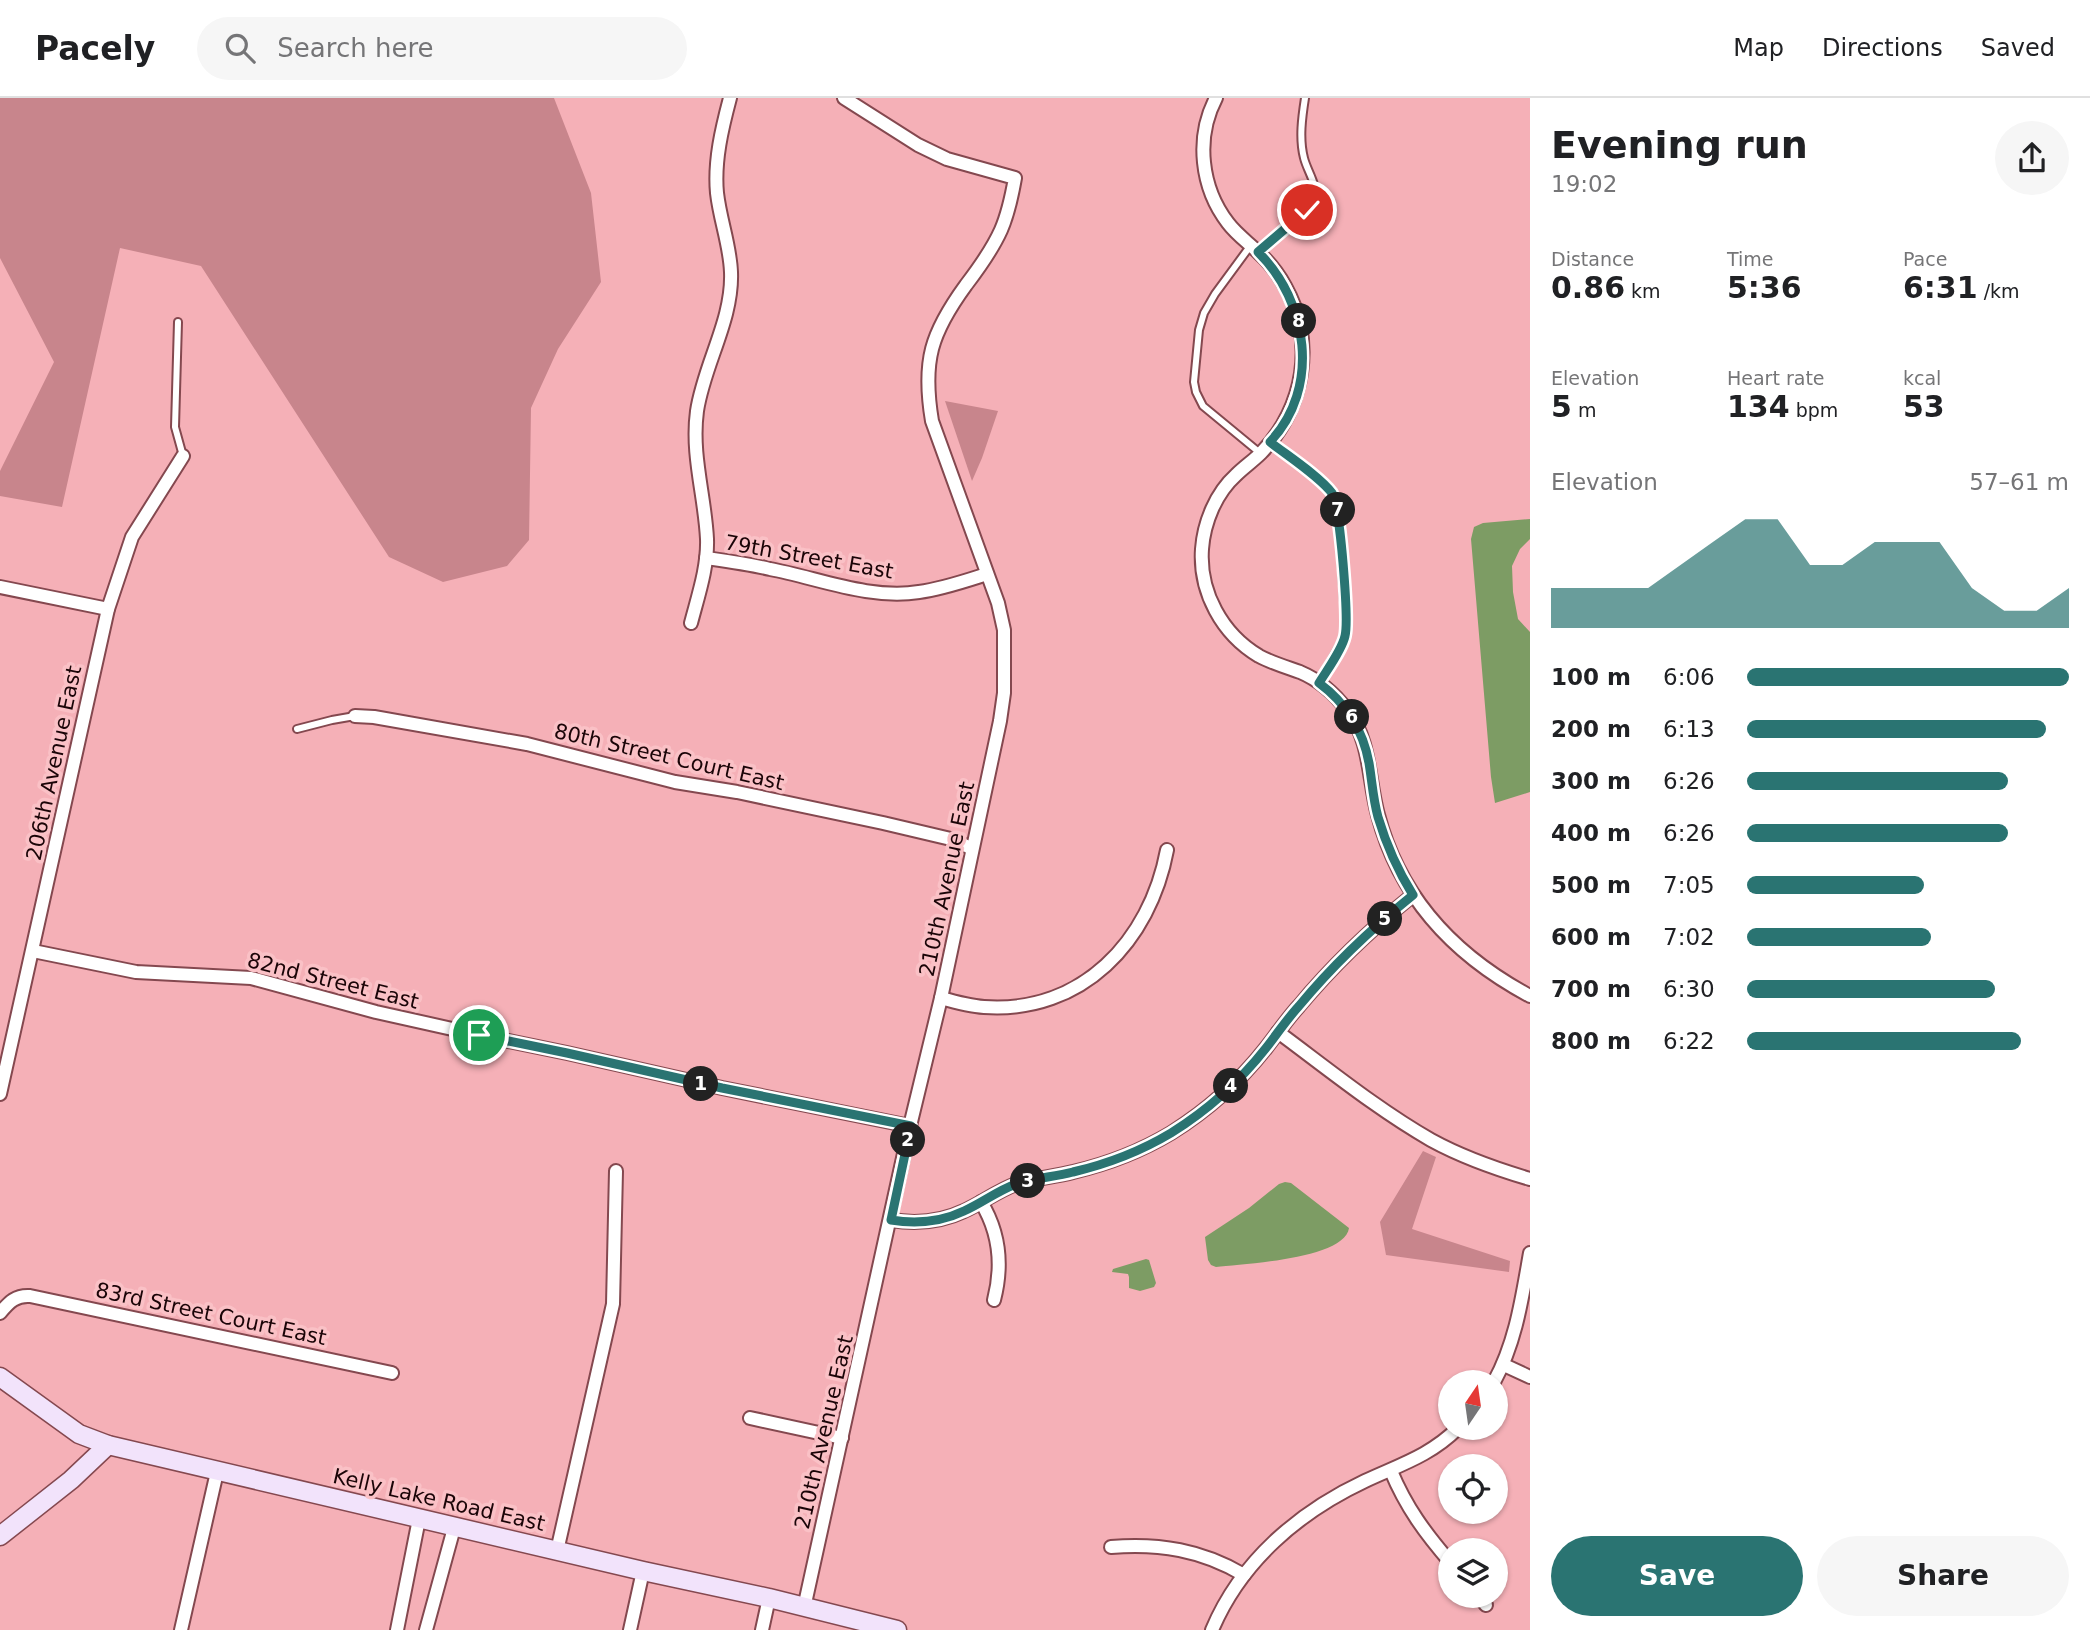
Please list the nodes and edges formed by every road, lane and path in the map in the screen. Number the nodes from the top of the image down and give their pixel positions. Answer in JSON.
{"nodes":[{"id":1,"x":730,"y":98,"type":"edge"},
{"id":2,"x":844,"y":98,"type":"edge"},
{"id":3,"x":1216,"y":98,"type":"edge"},
{"id":4,"x":1305,"y":98,"type":"edge"},
{"id":5,"x":1254,"y":249,"type":"junction"},
{"id":6,"x":178,"y":322,"type":"dead end"},
{"id":7,"x":1270,"y":442,"type":"junction"},
{"id":8,"x":1260,"y":453,"type":"junction"},
{"id":9,"x":183,"y":456,"type":"joint"},
{"id":10,"x":706,"y":558,"type":"junction"},
{"id":11,"x":987,"y":574,"type":"junction"},
{"id":12,"x":0,"y":587,"type":"edge"},
{"id":13,"x":108,"y":609,"type":"junction"},
{"id":14,"x":691,"y":623,"type":"dead end"},
{"id":15,"x":1319,"y":683,"type":"junction"},
{"id":16,"x":355,"y":716,"type":"joint"},
{"id":17,"x":297,"y":729,"type":"dead end"},
{"id":18,"x":972,"y":849,"type":"junction"},
{"id":19,"x":1167,"y":850,"type":"dead end"},
{"id":20,"x":1413,"y":895,"type":"junction"},
{"id":21,"x":33,"y":951,"type":"junction"},
{"id":22,"x":1530,"y":996,"type":"edge"},
{"id":23,"x":941,"y":999,"type":"junction"},
{"id":24,"x":1278,"y":1032,"type":"junction"},
{"id":25,"x":1,"y":1094,"type":"edge"},
{"id":26,"x":911,"y":1126,"type":"junction"},
{"id":27,"x":616,"y":1171,"type":"dead end"},
{"id":28,"x":1530,"y":1179,"type":"edge"},
{"id":29,"x":981,"y":1202,"type":"junction"},
{"id":30,"x":891,"y":1220,"type":"junction"},
{"id":31,"x":1530,"y":1253,"type":"edge"},
{"id":32,"x":994,"y":1300,"type":"dead end"},
{"id":33,"x":0,"y":1313,"type":"edge"},
{"id":34,"x":1504,"y":1364,"type":"junction"},
{"id":35,"x":1501,"y":1370,"type":"edge"},
{"id":36,"x":393,"y":1373,"type":"dead end"},
{"id":37,"x":0,"y":1377,"type":"edge"},
{"id":38,"x":1530,"y":1377,"type":"edge"},
{"id":39,"x":750,"y":1418,"type":"dead end"},
{"id":40,"x":842,"y":1438,"type":"junction"},
{"id":41,"x":1443,"y":1440,"type":"edge"},
{"id":42,"x":108,"y":1446,"type":"junction"},
{"id":43,"x":1391,"y":1471,"type":"junction"},
{"id":44,"x":217,"y":1472,"type":"junction"},
{"id":45,"x":419,"y":1519,"type":"junction"},
{"id":46,"x":454,"y":1528,"type":"junction"},
{"id":47,"x":0,"y":1535,"type":"edge"},
{"id":48,"x":1111,"y":1547,"type":"dead end"},
{"id":49,"x":1438,"y":1547,"type":"edge"},
{"id":50,"x":557,"y":1551,"type":"junction"},
{"id":51,"x":643,"y":1571,"type":"junction"},
{"id":52,"x":1244,"y":1575,"type":"junction"},
{"id":53,"x":769,"y":1598,"type":"junction"},
{"id":54,"x":804,"y":1608,"type":"junction"},
{"id":55,"x":858,"y":1626,"type":"edge"},
{"id":56,"x":181,"y":1630,"type":"edge"},
{"id":57,"x":397,"y":1630,"type":"edge"},
{"id":58,"x":426,"y":1630,"type":"edge"},
{"id":59,"x":630,"y":1630,"type":"edge"},
{"id":60,"x":762,"y":1630,"type":"edge"},
{"id":61,"x":897,"y":1630,"type":"edge"},
{"id":62,"x":1212,"y":1630,"type":"edge"}],
"edges":[{"from":1,"to":10,"type":"street"},
{"from":2,"to":11,"type":"street","name":"210th Avenue East"},
{"from":3,"to":5,"type":"street"},
{"from":4,"to":5,"type":"lane"},
{"from":5,"to":7,"type":"street"},
{"from":5,"to":8,"type":"lane"},
{"from":6,"to":9,"type":"lane"},
{"from":7,"to":8,"type":"street"},
{"from":7,"to":15,"type":"lane"},
{"from":8,"to":15,"type":"street"},
{"from":9,"to":13,"type":"street","name":"206th Avenue East"},
{"from":10,"to":11,"type":"street","name":"79th Street East"},
{"from":10,"to":14,"type":"street"},
{"from":11,"to":18,"type":"street","name":"210th Avenue East"},
{"from":12,"to":13,"type":"street"},
{"from":13,"to":21,"type":"street","name":"206th Avenue East"},
{"from":15,"to":20,"type":"street"},
{"from":16,"to":17,"type":"lane"},
{"from":16,"to":18,"type":"street","name":"80th Street Court East"},
{"from":18,"to":23,"type":"street","name":"210th Avenue East"},
{"from":19,"to":23,"type":"street"},
{"from":20,"to":22,"type":"street"},
{"from":20,"to":24,"type":"street"},
{"from":21,"to":25,"type":"street","name":"206th Avenue East"},
{"from":21,"to":26,"type":"street","name":"82nd Street East"},
{"from":23,"to":26,"type":"street","name":"210th Avenue East"},
{"from":24,"to":28,"type":"street"},
{"from":24,"to":29,"type":"street"},
{"from":26,"to":30,"type":"street","name":"210th Avenue East"},
{"from":27,"to":50,"type":"street"},
{"from":29,"to":30,"type":"street"},
{"from":29,"to":32,"type":"street"},
{"from":30,"to":40,"type":"street","name":"210th Avenue East"},
{"from":31,"to":34,"type":"street"},
{"from":33,"to":36,"type":"street","name":"83rd Street Court East"},
{"from":34,"to":35,"type":"street"},
{"from":34,"to":38,"type":"street"},
{"from":37,"to":42,"type":"street","name":"Kelly Lake Road East"},
{"from":39,"to":40,"type":"street"},
{"from":40,"to":54,"type":"street","name":"210th Avenue East"},
{"from":41,"to":43,"type":"street"},
{"from":42,"to":44,"type":"street","name":"Kelly Lake Road East"},
{"from":42,"to":47,"type":"street"},
{"from":43,"to":49,"type":"street"},
{"from":43,"to":52,"type":"street"},
{"from":44,"to":45,"type":"street","name":"Kelly Lake Road East"},
{"from":44,"to":56,"type":"street"},
{"from":45,"to":46,"type":"street","name":"Kelly Lake Road East"},
{"from":45,"to":57,"type":"street"},
{"from":46,"to":50,"type":"street","name":"Kelly Lake Road East"},
{"from":46,"to":58,"type":"street"},
{"from":48,"to":52,"type":"street"},
{"from":50,"to":51,"type":"street","name":"Kelly Lake Road East"},
{"from":51,"to":53,"type":"street","name":"Kelly Lake Road East"},
{"from":51,"to":59,"type":"street"},
{"from":52,"to":62,"type":"street"},
{"from":53,"to":54,"type":"street","name":"Kelly Lake Road East"},
{"from":53,"to":60,"type":"street"},
{"from":54,"to":55,"type":"street","name":"Kelly Lake Road East"},
{"from":55,"to":61,"type":"street","name":"Kelly Lake Road East"}]}
